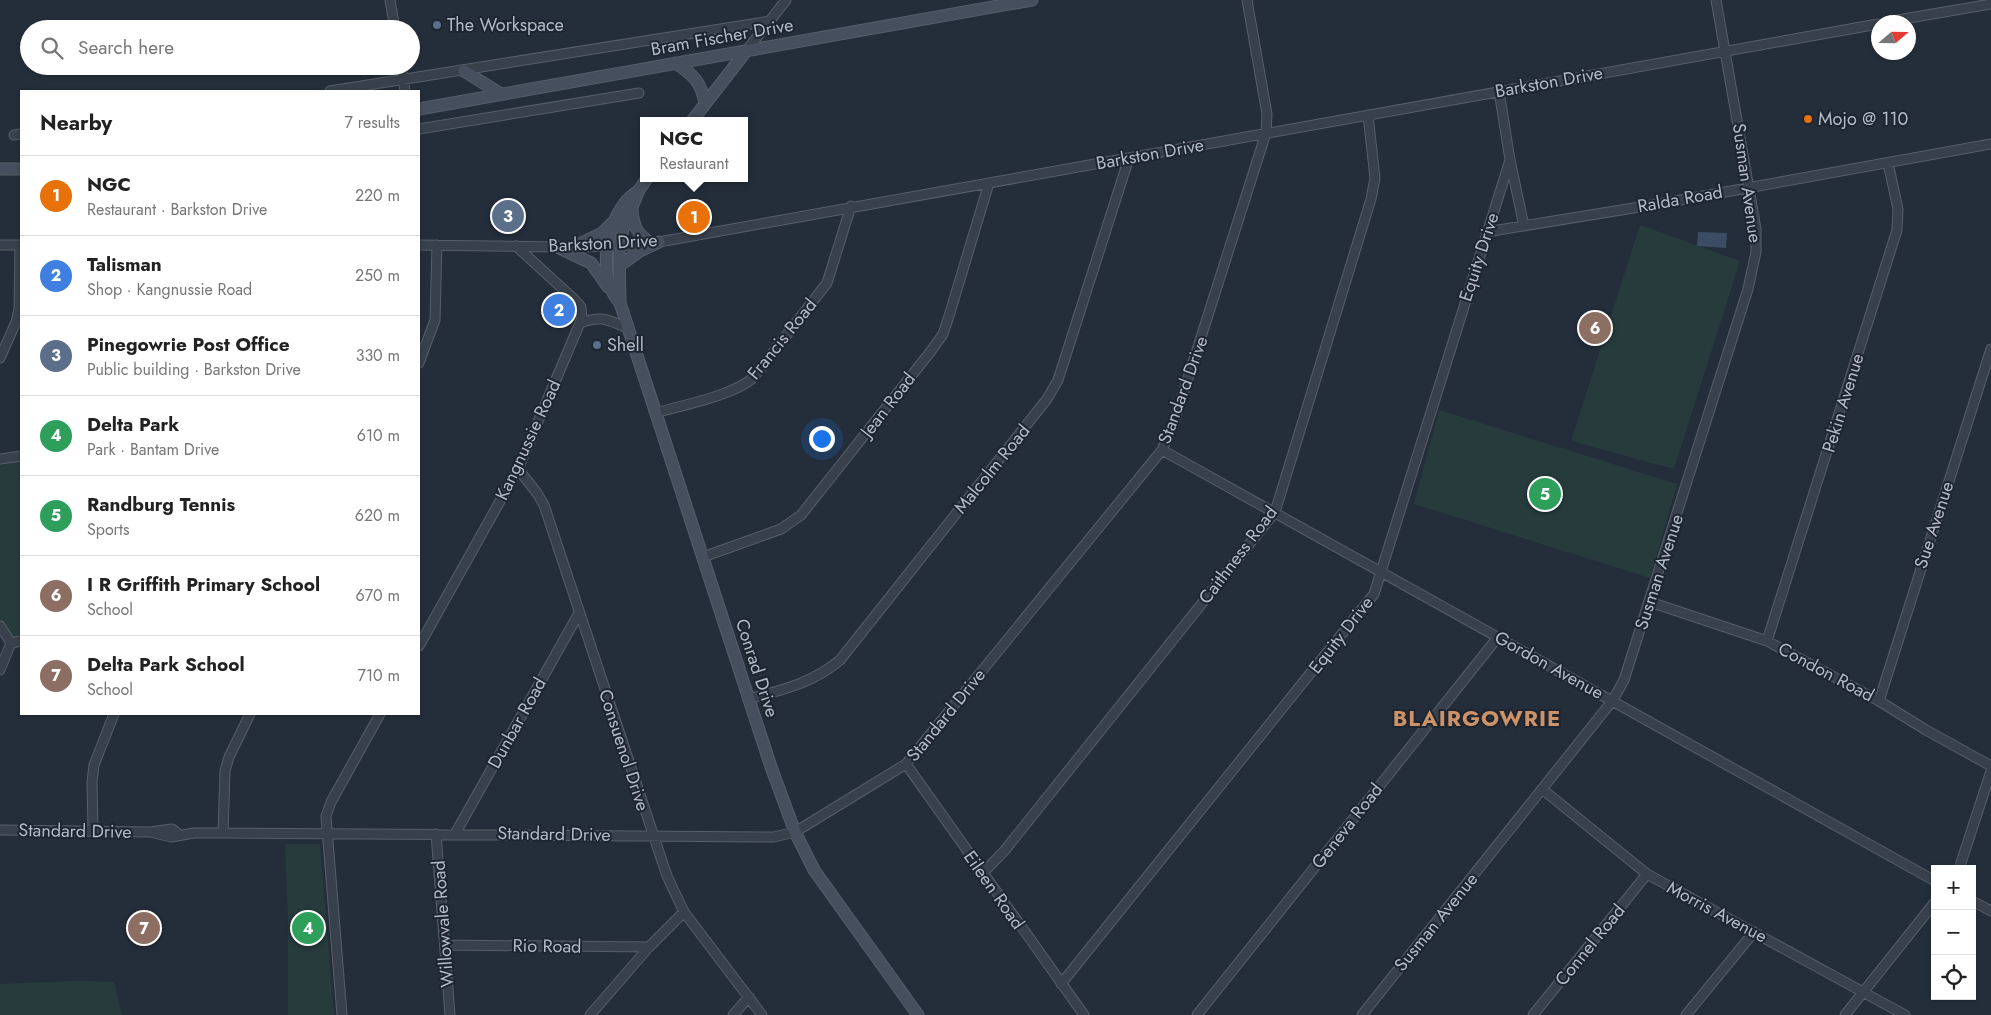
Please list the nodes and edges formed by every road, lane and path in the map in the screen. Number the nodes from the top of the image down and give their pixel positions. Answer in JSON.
{"nodes":[{"id":1,"x":390,"y":0,"type":"edge"},
{"id":2,"x":786,"y":0,"type":"edge"},
{"id":3,"x":1032,"y":0,"type":"edge"},
{"id":4,"x":1247,"y":0,"type":"edge"},
{"id":5,"x":1716,"y":0,"type":"edge"},
{"id":6,"x":1991,"y":4,"type":"edge"},
{"id":7,"x":1916,"y":17,"type":"edge"},
{"id":8,"x":393,"y":20,"type":"edge"},
{"id":9,"x":770,"y":21,"type":"junction"},
{"id":10,"x":1871,"y":25,"type":"edge"},
{"id":11,"x":747,"y":50,"type":"junction"},
{"id":12,"x":1725,"y":51,"type":"junction"},
{"id":13,"x":675,"y":63,"type":"junction"},
{"id":14,"x":464,"y":71,"type":"junction"},
{"id":15,"x":402,"y":75,"type":"edge"},
{"id":16,"x":403,"y":80,"type":"junction"},
{"id":17,"x":337,"y":90,"type":"edge"},
{"id":18,"x":405,"y":90,"type":"edge"},
{"id":19,"x":1499,"y":91,"type":"junction"},
{"id":20,"x":639,"y":93,"type":"dead end"},
{"id":21,"x":501,"y":94,"type":"junction"},
{"id":22,"x":705,"y":104,"type":"junction"},
{"id":23,"x":420,"y":109,"type":"edge"},
{"id":24,"x":1368,"y":115,"type":"junction"},
{"id":25,"x":695,"y":117,"type":"edge"},
{"id":26,"x":420,"y":129,"type":"edge"},
{"id":27,"x":1266,"y":134,"type":"junction"},
{"id":28,"x":1991,"y":144,"type":"edge"},
{"id":29,"x":1129,"y":158,"type":"junction"},
{"id":30,"x":1510,"y":160,"type":"junction"},
{"id":31,"x":1888,"y":163,"type":"junction"},
{"id":32,"x":0,"y":169,"type":"edge"},
{"id":33,"x":20,"y":169,"type":"edge"},
{"id":34,"x":644,"y":182,"type":"edge"},
{"id":35,"x":989,"y":183,"type":"junction"},
{"id":36,"x":1750,"y":187,"type":"junction"},
{"id":37,"x":639,"y":190,"type":"junction"},
{"id":38,"x":851,"y":206,"type":"junction"},
{"id":39,"x":632,"y":210,"type":"junction"},
{"id":40,"x":617,"y":217,"type":"junction"},
{"id":41,"x":1524,"y":226,"type":"junction"},
{"id":42,"x":1486,"y":232,"type":"junction"},
{"id":43,"x":655,"y":242,"type":"junction"},
{"id":44,"x":0,"y":245,"type":"edge"},
{"id":45,"x":20,"y":245,"type":"edge"},
{"id":46,"x":420,"y":245,"type":"edge"},
{"id":47,"x":437,"y":245,"type":"junction"},
{"id":48,"x":516,"y":246,"type":"junction"},
{"id":49,"x":555,"y":246,"type":"junction"},
{"id":50,"x":614,"y":246,"type":"junction"},
{"id":51,"x":573,"y":247,"type":"junction"},
{"id":52,"x":619,"y":266,"type":"junction"},
{"id":53,"x":20,"y":268,"type":"edge"},
{"id":54,"x":611,"y":290,"type":"junction"},
{"id":55,"x":620,"y":303,"type":"junction"},
{"id":56,"x":580,"y":323,"type":"junction"},
{"id":57,"x":628,"y":328,"type":"junction"},
{"id":58,"x":1990,"y":354,"type":"edge"},
{"id":59,"x":0,"y":358,"type":"edge"},
{"id":60,"x":420,"y":359,"type":"edge"},
{"id":61,"x":655,"y":413,"type":"junction"},
{"id":62,"x":1162,"y":450,"type":"junction"},
{"id":63,"x":20,"y":456,"type":"edge"},
{"id":64,"x":0,"y":459,"type":"edge"},
{"id":65,"x":518,"y":468,"type":"junction"},
{"id":66,"x":1274,"y":512,"type":"junction"},
{"id":67,"x":702,"y":558,"type":"junction"},
{"id":68,"x":1380,"y":572,"type":"junction"},
{"id":69,"x":1650,"y":602,"type":"junction"},
{"id":70,"x":579,"y":613,"type":"junction"},
{"id":71,"x":0,"y":626,"type":"edge"},
{"id":72,"x":1498,"y":637,"type":"junction"},
{"id":73,"x":1767,"y":641,"type":"junction"},
{"id":74,"x":20,"y":642,"type":"edge"},
{"id":75,"x":11,"y":643,"type":"junction"},
{"id":76,"x":420,"y":644,"type":"edge"},
{"id":77,"x":0,"y":670,"type":"edge"},
{"id":78,"x":748,"y":699,"type":"junction"},
{"id":79,"x":1613,"y":700,"type":"junction"},
{"id":80,"x":1879,"y":701,"type":"junction"},
{"id":81,"x":114,"y":715,"type":"edge"},
{"id":82,"x":250,"y":715,"type":"edge"},
{"id":83,"x":379,"y":715,"type":"edge"},
{"id":84,"x":906,"y":764,"type":"junction"},
{"id":85,"x":1991,"y":766,"type":"edge"},
{"id":86,"x":1991,"y":771,"type":"edge"},
{"id":87,"x":1542,"y":789,"type":"junction"},
{"id":88,"x":0,"y":830,"type":"edge"},
{"id":89,"x":92,"y":831,"type":"junction"},
{"id":90,"x":223,"y":832,"type":"junction"},
{"id":91,"x":795,"y":832,"type":"junction"},
{"id":92,"x":328,"y":834,"type":"junction"},
{"id":93,"x":436,"y":834,"type":"junction"},
{"id":94,"x":455,"y":834,"type":"junction"},
{"id":95,"x":652,"y":835,"type":"junction"},
{"id":96,"x":1960,"y":865,"type":"edge"},
{"id":97,"x":982,"y":874,"type":"junction"},
{"id":98,"x":1647,"y":874,"type":"junction"},
{"id":99,"x":1931,"y":879,"type":"edge"},
{"id":100,"x":1976,"y":903,"type":"edge"},
{"id":101,"x":1931,"y":907,"type":"edge"},
{"id":102,"x":1991,"y":911,"type":"edge"},
{"id":103,"x":684,"y":912,"type":"junction"},
{"id":104,"x":1754,"y":932,"type":"junction"},
{"id":105,"x":445,"y":944,"type":"junction"},
{"id":106,"x":649,"y":947,"type":"junction"},
{"id":107,"x":1062,"y":984,"type":"junction"},
{"id":108,"x":1862,"y":993,"type":"junction"},
{"id":109,"x":749,"y":997,"type":"junction"},
{"id":110,"x":342,"y":1015,"type":"edge"},
{"id":111,"x":450,"y":1015,"type":"edge"},
{"id":112,"x":590,"y":1015,"type":"edge"},
{"id":113,"x":733,"y":1015,"type":"edge"},
{"id":114,"x":762,"y":1015,"type":"edge"},
{"id":115,"x":918,"y":1015,"type":"edge"},
{"id":116,"x":1084,"y":1015,"type":"edge"},
{"id":117,"x":1197,"y":1015,"type":"edge"},
{"id":118,"x":1362,"y":1015,"type":"edge"},
{"id":119,"x":1534,"y":1015,"type":"edge"},
{"id":120,"x":1686,"y":1015,"type":"edge"},
{"id":121,"x":1845,"y":1015,"type":"edge"},
{"id":122,"x":1905,"y":1015,"type":"edge"}],
"edges":[{"from":1,"to":8,"type":"street"},
{"from":2,"to":9,"type":"street"},
{"from":3,"to":11,"type":"street","name":"Bram Fischer Drive"},
{"from":4,"to":27,"type":"street","name":"Standard Drive"},
{"from":5,"to":12,"type":"street","name":"Susman Avenue"},
{"from":6,"to":7,"type":"street"},
{"from":9,"to":11,"type":"street"},
{"from":9,"to":14,"type":"street","name":"Bram Fischer Drive"},
{"from":10,"to":12,"type":"street","name":"Barkston Drive"},
{"from":11,"to":13,"type":"street","name":"Bram Fischer Drive"},
{"from":11,"to":22,"type":"street"},
{"from":12,"to":19,"type":"street","name":"Barkston Drive"},
{"from":12,"to":36,"type":"street","name":"Susman Avenue"},
{"from":13,"to":21,"type":"street","name":"Bram Fischer Drive"},
{"from":13,"to":22,"type":"street"},
{"from":14,"to":16,"type":"street","name":"Bram Fischer Drive"},
{"from":14,"to":21,"type":"street"},
{"from":15,"to":16,"type":"street"},
{"from":16,"to":17,"type":"street","name":"Bram Fischer Drive"},
{"from":16,"to":18,"type":"street"},
{"from":19,"to":24,"type":"street","name":"Barkston Drive"},
{"from":19,"to":30,"type":"street","name":"Equity Drive"},
{"from":20,"to":26,"type":"street"},
{"from":21,"to":23,"type":"street","name":"Bram Fischer Drive"},
{"from":22,"to":25,"type":"street"},
{"from":24,"to":27,"type":"street","name":"Barkston Drive"},
{"from":24,"to":66,"type":"street","name":"Caithness Road"},
{"from":27,"to":29,"type":"street","name":"Barkston Drive"},
{"from":27,"to":62,"type":"street","name":"Standard Drive"},
{"from":28,"to":31,"type":"street","name":"Ralda Road"},
{"from":29,"to":35,"type":"street","name":"Barkston Drive"},
{"from":29,"to":78,"type":"street","name":"Malcolm Road"},
{"from":30,"to":41,"type":"street","name":"Equity Drive"},
{"from":30,"to":42,"type":"street","name":"Equity Drive"},
{"from":31,"to":36,"type":"street","name":"Ralda Road"},
{"from":31,"to":73,"type":"street","name":"Pekin Avenue"},
{"from":32,"to":33,"type":"street"},
{"from":34,"to":37,"type":"street"},
{"from":35,"to":38,"type":"street","name":"Barkston Drive"},
{"from":35,"to":67,"type":"street","name":"Jean Road"},
{"from":36,"to":41,"type":"street","name":"Ralda Road"},
{"from":36,"to":69,"type":"street","name":"Susman Avenue"},
{"from":37,"to":39,"type":"street"},
{"from":37,"to":40,"type":"street"},
{"from":38,"to":43,"type":"street","name":"Barkston Drive"},
{"from":38,"to":61,"type":"street","name":"Francis Road"},
{"from":39,"to":43,"type":"street"},
{"from":39,"to":50,"type":"street"},
{"from":40,"to":50,"type":"street"},
{"from":40,"to":51,"type":"street"},
{"from":41,"to":42,"type":"street","name":"Ralda Road"},
{"from":42,"to":68,"type":"street","name":"Equity Drive"},
{"from":43,"to":50,"type":"street","name":"Barkston Drive"},
{"from":43,"to":52,"type":"street"},
{"from":44,"to":45,"type":"street"},
{"from":46,"to":47,"type":"street","name":"Barkston Drive"},
{"from":47,"to":48,"type":"street","name":"Barkston Drive"},
{"from":47,"to":60,"type":"street"},
{"from":48,"to":49,"type":"street","name":"Barkston Drive"},
{"from":48,"to":56,"type":"street"},
{"from":49,"to":51,"type":"street","name":"Barkston Drive"},
{"from":49,"to":54,"type":"street"},
{"from":50,"to":51,"type":"street","name":"Barkston Drive"},
{"from":50,"to":52,"type":"street","name":"Conrad Drive"},
{"from":50,"to":54,"type":"street","name":"Conrad Drive"},
{"from":52,"to":55,"type":"street","name":"Conrad Drive"},
{"from":53,"to":59,"type":"street"},
{"from":54,"to":55,"type":"street","name":"Conrad Drive"},
{"from":55,"to":57,"type":"street","name":"Conrad Drive"},
{"from":56,"to":57,"type":"street"},
{"from":56,"to":65,"type":"street","name":"Kangnussie Road"},
{"from":57,"to":61,"type":"street","name":"Conrad Drive"},
{"from":58,"to":80,"type":"street","name":"Sue Avenue"},
{"from":61,"to":67,"type":"street","name":"Conrad Drive"},
{"from":62,"to":66,"type":"street","name":"Gordon Avenue"},
{"from":62,"to":84,"type":"street","name":"Standard Drive"},
{"from":63,"to":64,"type":"street"},
{"from":65,"to":70,"type":"street","name":"Consuenol Drive"},
{"from":65,"to":76,"type":"street","name":"Kangnussie Road"},
{"from":66,"to":68,"type":"street","name":"Gordon Avenue"},
{"from":66,"to":97,"type":"street","name":"Caithness Road"},
{"from":67,"to":78,"type":"street","name":"Conrad Drive"},
{"from":68,"to":72,"type":"street","name":"Gordon Avenue"},
{"from":68,"to":107,"type":"street","name":"Equity Drive"},
{"from":69,"to":73,"type":"street","name":"Condon Road"},
{"from":69,"to":79,"type":"street","name":"Susman Avenue"},
{"from":70,"to":94,"type":"street","name":"Dunbar Road"},
{"from":70,"to":95,"type":"street","name":"Consuenol Drive"},
{"from":71,"to":75,"type":"street"},
{"from":72,"to":79,"type":"street","name":"Gordon Avenue"},
{"from":72,"to":117,"type":"street","name":"Geneva Road"},
{"from":73,"to":80,"type":"street","name":"Condon Road"},
{"from":74,"to":75,"type":"street"},
{"from":75,"to":77,"type":"street"},
{"from":78,"to":91,"type":"street","name":"Conrad Drive"},
{"from":79,"to":87,"type":"street","name":"Susman Avenue"},
{"from":79,"to":99,"type":"street","name":"Gordon Avenue"},
{"from":80,"to":85,"type":"street","name":"Condon Road"},
{"from":81,"to":89,"type":"street"},
{"from":82,"to":90,"type":"street"},
{"from":83,"to":92,"type":"street"},
{"from":84,"to":91,"type":"street","name":"Standard Drive"},
{"from":84,"to":97,"type":"street","name":"Eileen Road"},
{"from":86,"to":96,"type":"street"},
{"from":87,"to":98,"type":"street","name":"Morris Avenue"},
{"from":87,"to":118,"type":"street","name":"Susman Avenue"},
{"from":88,"to":89,"type":"street","name":"Standard Drive"},
{"from":89,"to":90,"type":"street","name":"Standard Drive"},
{"from":90,"to":92,"type":"street","name":"Standard Drive"},
{"from":91,"to":95,"type":"street","name":"Standard Drive"},
{"from":91,"to":115,"type":"street","name":"Conrad Drive"},
{"from":92,"to":93,"type":"street","name":"Standard Drive"},
{"from":92,"to":110,"type":"street"},
{"from":93,"to":94,"type":"street","name":"Standard Drive"},
{"from":93,"to":105,"type":"street","name":"Willowvale Road"},
{"from":94,"to":95,"type":"street","name":"Standard Drive"},
{"from":95,"to":103,"type":"street","name":"Consuenol Drive"},
{"from":97,"to":107,"type":"street","name":"Eileen Road"},
{"from":98,"to":104,"type":"street","name":"Morris Avenue"},
{"from":98,"to":119,"type":"street","name":"Connel Road"},
{"from":100,"to":102,"type":"street"},
{"from":101,"to":108,"type":"street"},
{"from":103,"to":106,"type":"street"},
{"from":103,"to":109,"type":"street","name":"Consuenol Drive"},
{"from":104,"to":108,"type":"street","name":"Morris Avenue"},
{"from":104,"to":120,"type":"street"},
{"from":105,"to":106,"type":"street","name":"Rio Road"},
{"from":105,"to":111,"type":"street","name":"Willowvale Road"},
{"from":106,"to":112,"type":"street"},
{"from":107,"to":116,"type":"street","name":"Eileen Road"},
{"from":108,"to":121,"type":"street"},
{"from":108,"to":122,"type":"street","name":"Morris Avenue"},
{"from":109,"to":113,"type":"street"},
{"from":109,"to":114,"type":"street","name":"Consuenol Drive"}]}
